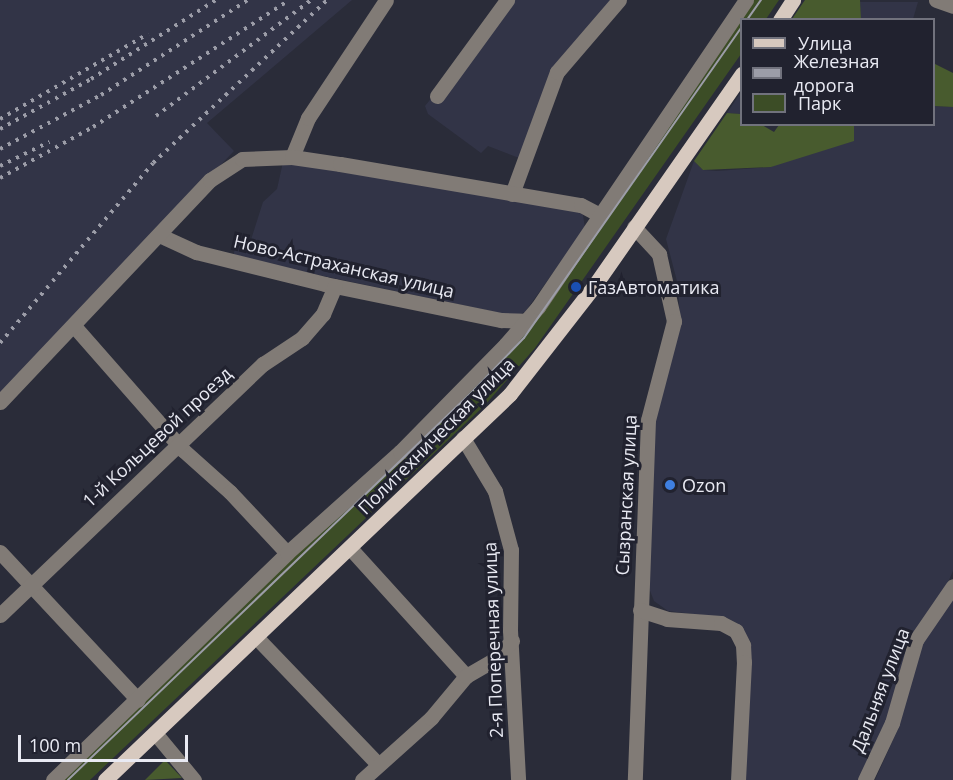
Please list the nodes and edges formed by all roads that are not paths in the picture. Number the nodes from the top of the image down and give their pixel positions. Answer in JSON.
{"nodes":[{"id":1,"x":386,"y":0,"type":"edge"},
{"id":2,"x":507,"y":0,"type":"edge"},
{"id":3,"x":619,"y":0,"type":"edge"},
{"id":4,"x":746,"y":0,"type":"edge"},
{"id":5,"x":794,"y":0,"type":"edge"},
{"id":6,"x":936,"y":0,"type":"edge"},
{"id":7,"x":953,"y":6,"type":"edge"},
{"id":8,"x":781,"y":18,"type":"edge"},
{"id":9,"x":740,"y":75,"type":"edge"},
{"id":10,"x":436,"y":96,"type":"dead end"},
{"id":11,"x":292,"y":157,"type":"junction"},
{"id":12,"x":512,"y":194,"type":"junction"},
{"id":13,"x":598,"y":214,"type":"junction"},
{"id":14,"x":634,"y":227,"type":"junction"},
{"id":15,"x":159,"y":235,"type":"junction"},
{"id":16,"x":335,"y":286,"type":"junction"},
{"id":17,"x":525,"y":321,"type":"junction"},
{"id":18,"x":74,"y":326,"type":"junction"},
{"id":19,"x":0,"y":402,"type":"edge"},
{"id":20,"x":463,"y":438,"type":"junction"},
{"id":21,"x":178,"y":444,"type":"junction"},
{"id":22,"x":350,"y":548,"type":"junction"},
{"id":23,"x":0,"y":552,"type":"edge"},
{"id":24,"x":286,"y":553,"type":"junction"},
{"id":25,"x":31,"y":586,"type":"junction"},
{"id":26,"x":953,"y":586,"type":"edge"},
{"id":27,"x":640,"y":610,"type":"junction"},
{"id":28,"x":0,"y":615,"type":"edge"},
{"id":29,"x":256,"y":637,"type":"junction"},
{"id":30,"x":512,"y":641,"type":"junction"},
{"id":31,"x":466,"y":676,"type":"junction"},
{"id":32,"x":138,"y":700,"type":"junction"},
{"id":33,"x":154,"y":733,"type":"junction"},
{"id":34,"x":372,"y":774,"type":"edge"},
{"id":35,"x":52,"y":780,"type":"edge"},
{"id":36,"x":105,"y":780,"type":"edge"},
{"id":37,"x":194,"y":780,"type":"edge"},
{"id":38,"x":518,"y":780,"type":"edge"},
{"id":39,"x":635,"y":780,"type":"edge"},
{"id":40,"x":738,"y":780,"type":"edge"},
{"id":41,"x":865,"y":780,"type":"edge"}],
"edges":[{"from":1,"to":11,"type":"street"},
{"from":2,"to":10,"type":"street"},
{"from":3,"to":12,"type":"street"},
{"from":4,"to":13,"type":"street"},
{"from":5,"to":8,"type":"main road"},
{"from":6,"to":7,"type":"street"},
{"from":9,"to":14,"type":"main road","name":"Политехническая улица"},
{"from":11,"to":12,"type":"street"},
{"from":11,"to":15,"type":"street"},
{"from":12,"to":13,"type":"street"},
{"from":13,"to":17,"type":"street"},
{"from":14,"to":20,"type":"main road","name":"Политехническая улица"},
{"from":14,"to":27,"type":"street","name":"Сызранская улица"},
{"from":15,"to":16,"type":"street","name":"Ново-Астраханская улица"},
{"from":15,"to":18,"type":"street"},
{"from":16,"to":17,"type":"street","name":"Ново-Астраханская улица"},
{"from":16,"to":21,"type":"street","name":"1-й Кольцевой проезд"},
{"from":17,"to":24,"type":"street"},
{"from":18,"to":19,"type":"street"},
{"from":18,"to":21,"type":"street"},
{"from":20,"to":22,"type":"main road","name":"Политехническая улица"},
{"from":20,"to":30,"type":"street","name":"2-я Поперечная улица"},
{"from":21,"to":24,"type":"street"},
{"from":21,"to":25,"type":"street","name":"1-й Кольцевой проезд"},
{"from":22,"to":29,"type":"main road","name":"Политехническая улица"},
{"from":22,"to":31,"type":"street"},
{"from":23,"to":25,"type":"street"},
{"from":24,"to":32,"type":"street"},
{"from":25,"to":28,"type":"street","name":"1-й Кольцевой проезд"},
{"from":25,"to":32,"type":"street"},
{"from":26,"to":41,"type":"street","name":"Дальняя улица"},
{"from":27,"to":39,"type":"street","name":"Сызранская улица"},
{"from":27,"to":40,"type":"street"},
{"from":29,"to":33,"type":"main road","name":"Политехническая улица"},
{"from":29,"to":34,"type":"street"},
{"from":30,"to":31,"type":"street"},
{"from":30,"to":38,"type":"street","name":"2-я Поперечная улица"},
{"from":31,"to":34,"type":"street"},
{"from":32,"to":35,"type":"street"},
{"from":33,"to":36,"type":"main road","name":"Политехническая улица"},
{"from":33,"to":37,"type":"street"}]}
